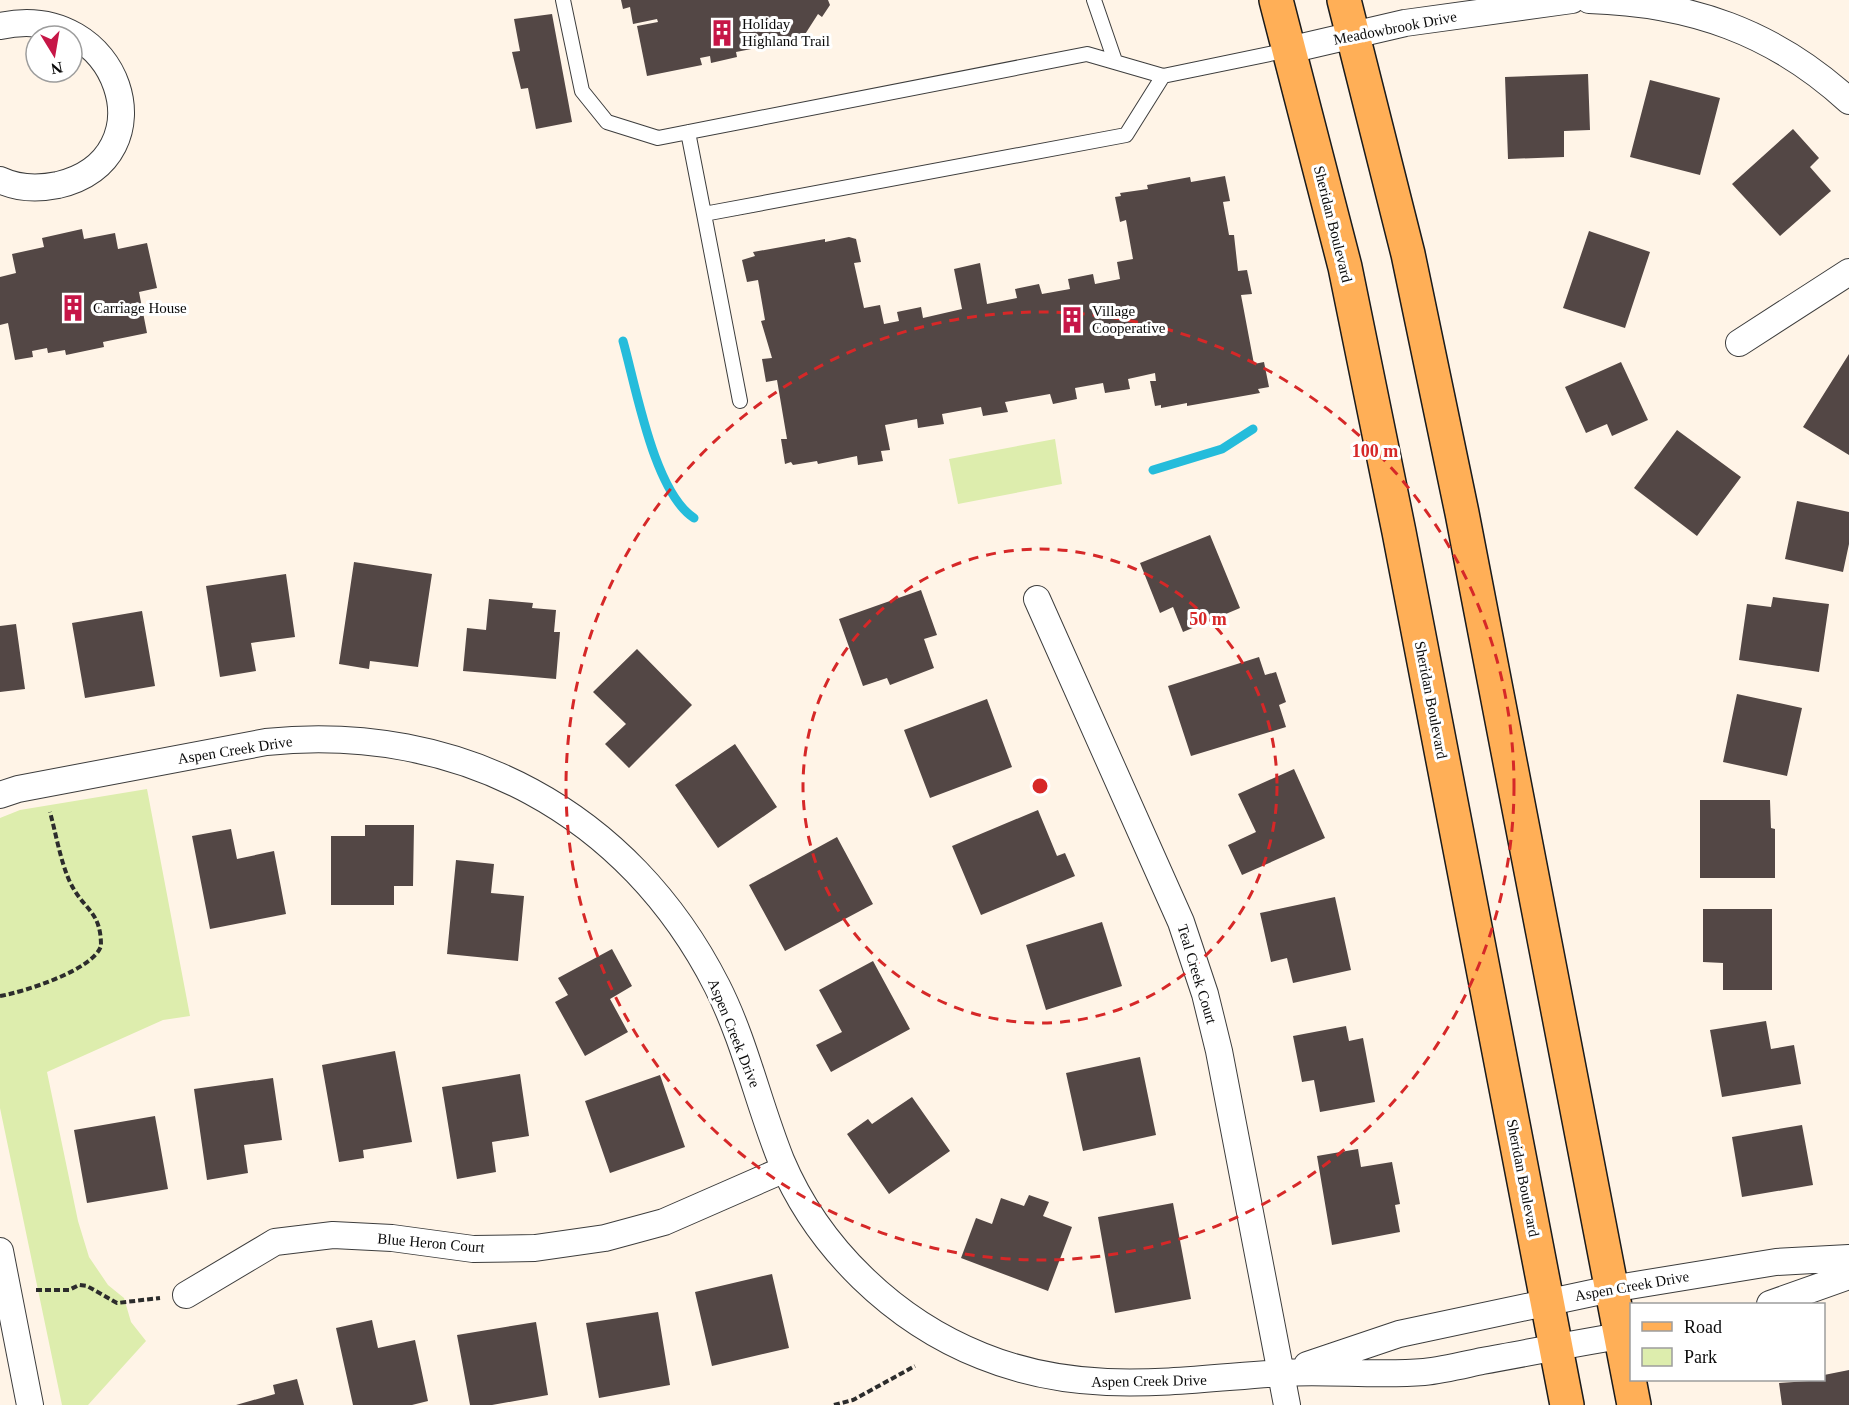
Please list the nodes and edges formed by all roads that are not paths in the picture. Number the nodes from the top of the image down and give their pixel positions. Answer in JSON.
{"nodes":[{"id":1,"x":563,"y":0,"type":"edge"},
{"id":2,"x":1094,"y":0,"type":"edge"},
{"id":3,"x":1276,"y":0,"type":"edge"},
{"id":4,"x":1344,"y":0,"type":"edge"},
{"id":5,"x":1572,"y":0,"type":"edge"},
{"id":6,"x":1589,"y":0,"type":"edge"},
{"id":7,"x":1633,"y":1,"type":"edge"},
{"id":8,"x":45,"y":8,"type":"edge"},
{"id":9,"x":0,"y":26,"type":"edge"},
{"id":10,"x":1354,"y":35,"type":"junction"},
{"id":11,"x":1289,"y":51,"type":"junction"},
{"id":12,"x":1115,"y":61,"type":"junction"},
{"id":13,"x":1163,"y":76,"type":"junction"},
{"id":14,"x":1849,"y":101,"type":"edge"},
{"id":15,"x":688,"y":132,"type":"junction"},
{"id":16,"x":0,"y":180,"type":"edge"},
{"id":17,"x":704,"y":214,"type":"junction"},
{"id":18,"x":1849,"y":272,"type":"edge"},
{"id":19,"x":1739,"y":343,"type":"dead end"},
{"id":20,"x":740,"y":401,"type":"dead end"},
{"id":21,"x":1037,"y":599,"type":"dead end"},
{"id":22,"x":0,"y":795,"type":"edge"},
{"id":23,"x":785,"y":1168,"type":"junction"},
{"id":24,"x":0,"y":1251,"type":"edge"},
{"id":25,"x":1849,"y":1258,"type":"edge"},
{"id":26,"x":1849,"y":1276,"type":"edge"},
{"id":27,"x":1611,"y":1289,"type":"junction"},
{"id":28,"x":186,"y":1295,"type":"road end"},
{"id":29,"x":1547,"y":1302,"type":"junction"},
{"id":30,"x":1775,"y":1303,"type":"edge"},
{"id":31,"x":1626,"y":1334,"type":"edge"},
{"id":32,"x":1556,"y":1347,"type":"junction"},
{"id":33,"x":1630,"y":1370,"type":"edge"},
{"id":34,"x":1281,"y":1373,"type":"junction"},
{"id":35,"x":1631,"y":1381,"type":"edge"},
{"id":36,"x":30,"y":1405,"type":"edge"},
{"id":37,"x":1287,"y":1405,"type":"edge"},
{"id":38,"x":1567,"y":1405,"type":"edge"},
{"id":39,"x":1634,"y":1405,"type":"edge"}],
"edges":[{"from":1,"to":15,"type":"lane"},
{"from":2,"to":12,"type":"lane"},
{"from":3,"to":11,"type":"main road","name":"Sheridan Boulevard"},
{"from":4,"to":10,"type":"main road"},
{"from":5,"to":10,"type":"street","name":"Meadowbrook Drive"},
{"from":6,"to":7,"type":"street"},
{"from":7,"to":14,"type":"street"},
{"from":8,"to":9,"type":"street"},
{"from":8,"to":16,"type":"street"},
{"from":10,"to":11,"type":"street","name":"Meadowbrook Drive"},
{"from":10,"to":27,"type":"main road"},
{"from":11,"to":13,"type":"lane"},
{"from":11,"to":29,"type":"main road","name":"Sheridan Boulevard"},
{"from":12,"to":13,"type":"lane"},
{"from":12,"to":15,"type":"lane"},
{"from":13,"to":17,"type":"lane"},
{"from":15,"to":17,"type":"lane"},
{"from":17,"to":20,"type":"lane"},
{"from":18,"to":19,"type":"street"},
{"from":21,"to":34,"type":"street","name":"Teal Creek Court"},
{"from":22,"to":23,"type":"street","name":"Aspen Creek Drive"},
{"from":23,"to":28,"type":"street","name":"Blue Heron Court"},
{"from":23,"to":34,"type":"street","name":"Aspen Creek Drive"},
{"from":24,"to":36,"type":"street"},
{"from":25,"to":27,"type":"street","name":"Aspen Creek Drive"},
{"from":26,"to":30,"type":"street"},
{"from":27,"to":29,"type":"street","name":"Aspen Creek Drive"},
{"from":27,"to":31,"type":"main road"},
{"from":29,"to":32,"type":"main road","name":"Sheridan Boulevard"},
{"from":29,"to":34,"type":"street","name":"Aspen Creek Drive"},
{"from":31,"to":32,"type":"street","name":"Aspen Creek Drive"},
{"from":31,"to":33,"type":"main road"},
{"from":32,"to":34,"type":"street","name":"Aspen Creek Drive"},
{"from":32,"to":38,"type":"main road","name":"Sheridan Boulevard"},
{"from":34,"to":37,"type":"street","name":"Teal Creek Court"},
{"from":35,"to":39,"type":"main road"}]}
